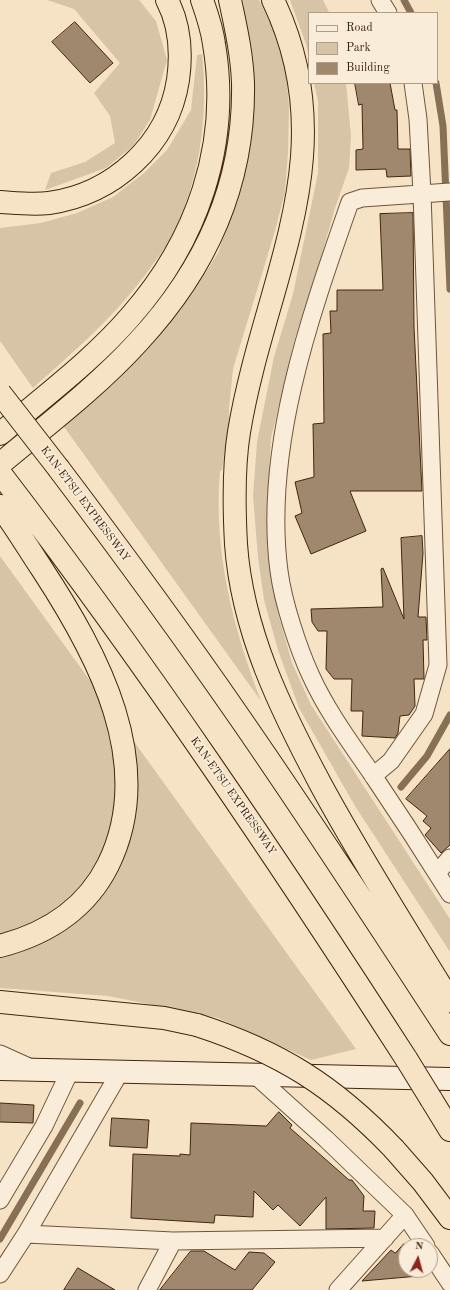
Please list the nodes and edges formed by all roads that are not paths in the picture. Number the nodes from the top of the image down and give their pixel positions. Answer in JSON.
{"nodes":[{"id":1,"x":167,"y":0,"type":"edge"},
{"id":2,"x":202,"y":0,"type":"edge"},
{"id":3,"x":230,"y":0,"type":"edge"},
{"id":4,"x":273,"y":0,"type":"edge"},
{"id":5,"x":380,"y":0,"type":"edge"},
{"id":6,"x":387,"y":12,"type":"edge"},
{"id":7,"x":413,"y":84,"type":"edge"},
{"id":8,"x":450,"y":192,"type":"edge"},
{"id":9,"x":422,"y":193,"type":"junction"},
{"id":10,"x":0,"y":202,"type":"edge"},
{"id":11,"x":0,"y":393,"type":"edge"},
{"id":12,"x":0,"y":434,"type":"edge"},
{"id":13,"x":0,"y":464,"type":"edge"},
{"id":14,"x":0,"y":473,"type":"edge"},
{"id":15,"x":10,"y":508,"type":"edge"},
{"id":16,"x":373,"y":776,"type":"junction"},
{"id":17,"x":450,"y":858,"type":"edge"},
{"id":18,"x":437,"y":873,"type":"junction"},
{"id":19,"x":450,"y":894,"type":"edge"},
{"id":20,"x":0,"y":946,"type":"edge"},
{"id":21,"x":450,"y":1001,"type":"edge"},
{"id":22,"x":0,"y":1002,"type":"edge"},
{"id":23,"x":450,"y":1034,"type":"edge"},
{"id":24,"x":0,"y":1054,"type":"edge"},
{"id":25,"x":0,"y":1069,"type":"edge"},
{"id":26,"x":36,"y":1070,"type":"junction"},
{"id":27,"x":70,"y":1071,"type":"junction"},
{"id":28,"x":120,"y":1072,"type":"junction"},
{"id":29,"x":255,"y":1075,"type":"junction"},
{"id":30,"x":450,"y":1079,"type":"edge"},
{"id":31,"x":450,"y":1130,"type":"edge"},
{"id":32,"x":0,"y":1200,"type":"edge"},
{"id":33,"x":405,"y":1215,"type":"junction"},
{"id":34,"x":450,"y":1218,"type":"edge"},
{"id":35,"x":26,"y":1234,"type":"junction"},
{"id":36,"x":385,"y":1238,"type":"junction"},
{"id":37,"x":421,"y":1238,"type":"edge"},
{"id":38,"x":173,"y":1241,"type":"junction"},
{"id":39,"x":438,"y":1265,"type":"edge"},
{"id":40,"x":0,"y":1274,"type":"edge"},
{"id":41,"x":450,"y":1283,"type":"edge"},
{"id":42,"x":147,"y":1290,"type":"edge"},
{"id":43,"x":338,"y":1290,"type":"edge"}],
"edges":[{"from":1,"to":10,"type":"highway"},
{"from":2,"to":12,"type":"highway"},
{"from":3,"to":13,"type":"highway"},
{"from":4,"to":21,"type":"highway"},
{"from":5,"to":6,"type":"street"},
{"from":7,"to":9,"type":"street"},
{"from":8,"to":9,"type":"street"},
{"from":9,"to":16,"type":"street"},
{"from":9,"to":16,"type":"street"},
{"from":11,"to":23,"type":"highway","name":"KAN-ETSU EXPRESSWAY","bridge":true},
{"from":14,"to":15,"type":"highway","name":"KAN-ETSU EXPRESSWAY"},
{"from":15,"to":20,"type":"highway"},
{"from":15,"to":31,"type":"highway","name":"KAN-ETSU EXPRESSWAY","bridge":true},
{"from":16,"to":18,"type":"street"},
{"from":17,"to":18,"type":"street"},
{"from":18,"to":19,"type":"street"},
{"from":22,"to":34,"type":"highway","bridge":true},
{"from":24,"to":26,"type":"street"},
{"from":25,"to":26,"type":"street"},
{"from":26,"to":27,"type":"street"},
{"from":27,"to":28,"type":"street"},
{"from":27,"to":32,"type":"street"},
{"from":28,"to":29,"type":"street"},
{"from":28,"to":35,"type":"street"},
{"from":29,"to":30,"type":"street"},
{"from":29,"to":33,"type":"street"},
{"from":33,"to":36,"type":"street"},
{"from":33,"to":37,"type":"street"},
{"from":35,"to":38,"type":"street"},
{"from":35,"to":40,"type":"street"},
{"from":36,"to":38,"type":"street"},
{"from":36,"to":43,"type":"street"},
{"from":38,"to":42,"type":"street"},
{"from":39,"to":41,"type":"street"}]}
